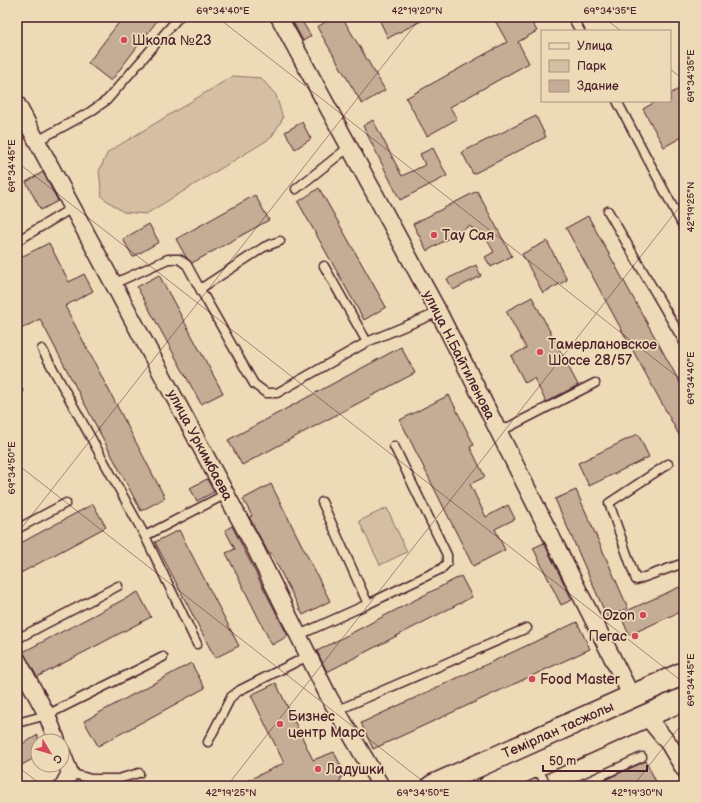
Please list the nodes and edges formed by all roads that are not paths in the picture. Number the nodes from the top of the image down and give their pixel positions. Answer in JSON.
{"nodes":[{"id":1,"x":179,"y":17,"type":"edge"},
{"id":2,"x":279,"y":17,"type":"edge"},
{"id":3,"x":572,"y":17,"type":"edge"},
{"id":4,"x":579,"y":30,"type":"edge"},
{"id":5,"x":618,"y":102,"type":"edge"},
{"id":6,"x":17,"y":104,"type":"edge"},
{"id":7,"x":37,"y":141,"type":"junction"},
{"id":8,"x":349,"y":147,"type":"junction"},
{"id":9,"x":296,"y":189,"type":"dead end"},
{"id":10,"x":72,"y":208,"type":"junction"},
{"id":11,"x":608,"y":211,"type":"dead end"},
{"id":12,"x":681,"y":215,"type":"edge"},
{"id":13,"x":684,"y":228,"type":"edge"},
{"id":14,"x":17,"y":241,"type":"edge"},
{"id":15,"x":280,"y":241,"type":"dead end"},
{"id":16,"x":324,"y":266,"type":"dead end"},
{"id":17,"x":113,"y":284,"type":"junction"},
{"id":18,"x":200,"y":289,"type":"junction"},
{"id":19,"x":437,"y":309,"type":"junction"},
{"id":20,"x":367,"y":342,"type":"junction"},
{"id":21,"x":684,"y":342,"type":"edge"},
{"id":22,"x":42,"y":349,"type":"dead end"},
{"id":23,"x":596,"y":383,"type":"dead end"},
{"id":24,"x":499,"y":432,"type":"junction"},
{"id":25,"x":394,"y":446,"type":"dead end"},
{"id":26,"x":668,"y":464,"type":"dead end"},
{"id":27,"x":226,"y":494,"type":"junction"},
{"id":28,"x":322,"y":502,"type":"dead end"},
{"id":29,"x":66,"y":503,"type":"dead end"},
{"id":30,"x":17,"y":529,"type":"edge"},
{"id":31,"x":146,"y":536,"type":"junction"},
{"id":32,"x":684,"y":563,"type":"edge"},
{"id":33,"x":118,"y":586,"type":"dead end"},
{"id":34,"x":368,"y":604,"type":"junction"},
{"id":35,"x":527,"y":628,"type":"dead end"},
{"id":36,"x":299,"y":635,"type":"junction"},
{"id":37,"x":17,"y":639,"type":"edge"},
{"id":38,"x":197,"y":644,"type":"dead end"},
{"id":39,"x":308,"y":656,"type":"junction"},
{"id":40,"x":163,"y":657,"type":"dead end"},
{"id":41,"x":17,"y":659,"type":"edge"},
{"id":42,"x":684,"y":673,"type":"edge"},
{"id":43,"x":632,"y":697,"type":"junction"},
{"id":44,"x":684,"y":699,"type":"edge"},
{"id":45,"x":338,"y":710,"type":"junction"},
{"id":46,"x":47,"y":715,"type":"junction"},
{"id":47,"x":646,"y":716,"type":"junction"},
{"id":48,"x":17,"y":723,"type":"edge"},
{"id":49,"x":54,"y":733,"type":"edge"},
{"id":50,"x":208,"y":742,"type":"dead end"},
{"id":51,"x":642,"y":757,"type":"dead end"},
{"id":52,"x":536,"y":765,"type":"junction"},
{"id":53,"x":684,"y":769,"type":"edge"},
{"id":54,"x":139,"y":774,"type":"dead end"},
{"id":55,"x":66,"y":780,"type":"edge"},
{"id":56,"x":382,"y":786,"type":"edge"},
{"id":57,"x":433,"y":786,"type":"edge"},
{"id":58,"x":490,"y":786,"type":"edge"},
{"id":59,"x":546,"y":786,"type":"edge"},
{"id":60,"x":578,"y":786,"type":"edge"}],
"edges":[{"from":1,"to":7,"type":"lane"},
{"from":2,"to":8,"type":"street","name":"улица Н.Байтиленова"},
{"from":3,"to":4,"type":"lane"},
{"from":5,"to":12,"type":"lane"},
{"from":6,"to":7,"type":"street","name":"улица Уркимбаева"},
{"from":7,"to":10,"type":"street","name":"улица Уркимбаева"},
{"from":8,"to":9,"type":"lane"},
{"from":8,"to":19,"type":"street","name":"улица Н.Байтиленова"},
{"from":10,"to":14,"type":"lane"},
{"from":10,"to":17,"type":"street","name":"улица Уркимбаева"},
{"from":11,"to":21,"type":"lane"},
{"from":12,"to":13,"type":"lane"},
{"from":15,"to":18,"type":"lane"},
{"from":16,"to":20,"type":"lane"},
{"from":17,"to":18,"type":"lane"},
{"from":17,"to":27,"type":"street","name":"улица Уркимбаева"},
{"from":18,"to":20,"type":"lane"},
{"from":19,"to":20,"type":"lane"},
{"from":19,"to":24,"type":"street","name":"улица Н.Байтиленова"},
{"from":22,"to":31,"type":"lane"},
{"from":23,"to":24,"type":"lane"},
{"from":24,"to":43,"type":"street","name":"улица Н.Байтиленова"},
{"from":25,"to":34,"type":"lane"},
{"from":26,"to":32,"type":"lane"},
{"from":27,"to":31,"type":"lane"},
{"from":27,"to":36,"type":"street","name":"улица Уркимбаева"},
{"from":28,"to":34,"type":"lane"},
{"from":29,"to":30,"type":"lane"},
{"from":31,"to":38,"type":"lane"},
{"from":33,"to":37,"type":"lane"},
{"from":34,"to":36,"type":"lane"},
{"from":35,"to":45,"type":"lane"},
{"from":36,"to":39,"type":"street","name":"улица Уркимбаева"},
{"from":39,"to":45,"type":"street","name":"улица Уркимбаева"},
{"from":39,"to":50,"type":"lane"},
{"from":40,"to":46,"type":"lane"},
{"from":41,"to":46,"type":"street"},
{"from":42,"to":43,"type":"main road","name":"Темірлан тасжолы"},
{"from":43,"to":57,"type":"main road","name":"Темірлан тасжолы"},
{"from":44,"to":47,"type":"main road","name":"Темірлан тасжолы"},
{"from":45,"to":56,"type":"street","name":"улица Уркимбаева"},
{"from":46,"to":48,"type":"lane"},
{"from":46,"to":49,"type":"street"},
{"from":47,"to":52,"type":"main road","name":"Темірлан тасжолы"},
{"from":47,"to":53,"type":"street"},
{"from":51,"to":60,"type":"lane"},
{"from":52,"to":58,"type":"main road","name":"Темірлан тасжолы"},
{"from":52,"to":59,"type":"lane"},
{"from":54,"to":55,"type":"lane"}]}
